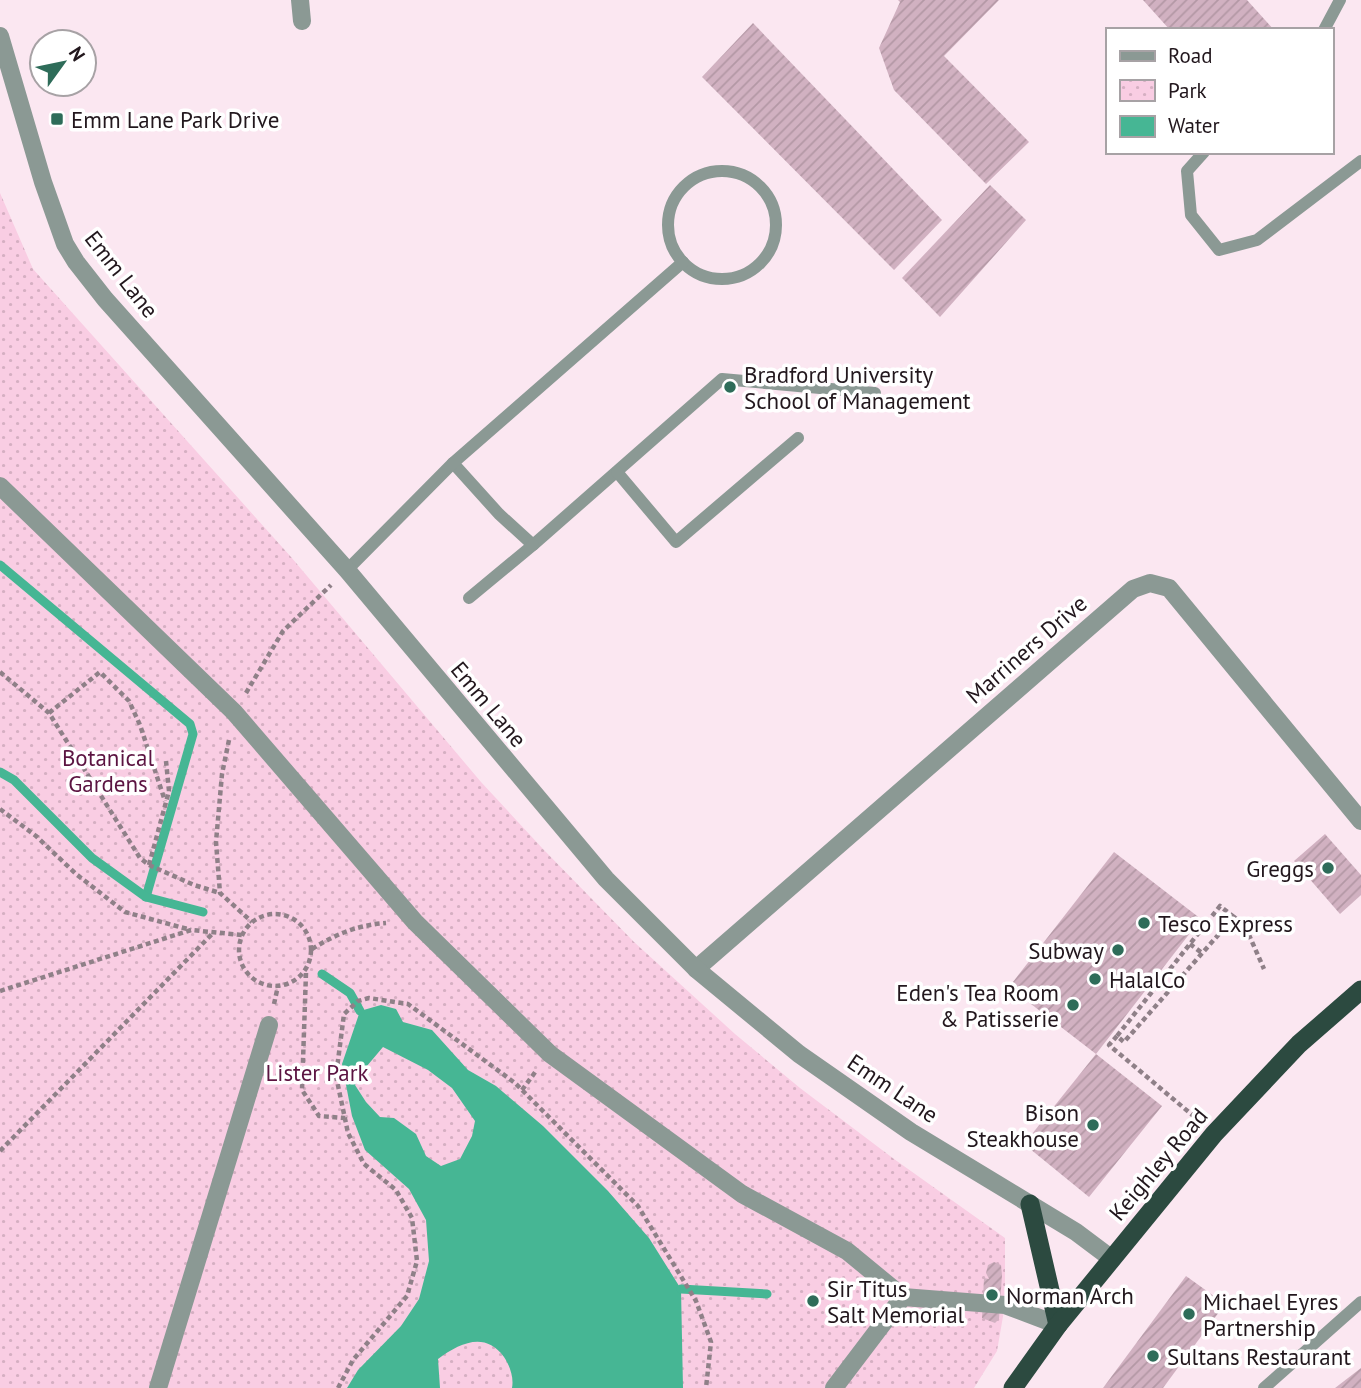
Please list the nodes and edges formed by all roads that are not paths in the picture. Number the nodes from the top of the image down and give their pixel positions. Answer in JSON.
{"nodes":[{"id":1,"x":300,"y":0,"type":"edge"},
{"id":2,"x":1340,"y":0,"type":"edge"},
{"id":3,"x":302,"y":21,"type":"dead end"},
{"id":4,"x":1325,"y":28,"type":"edge"},
{"id":5,"x":0,"y":36,"type":"edge"},
{"id":6,"x":1202,"y":154,"type":"edge"},
{"id":7,"x":1361,"y":161,"type":"edge"},
{"id":8,"x":683,"y":262,"type":"junction"},
{"id":9,"x":875,"y":393,"type":"dead end"},
{"id":10,"x":798,"y":438,"type":"dead end"},
{"id":11,"x":453,"y":463,"type":"junction"},
{"id":12,"x":617,"y":472,"type":"junction"},
{"id":13,"x":0,"y":486,"type":"edge"},
{"id":14,"x":533,"y":545,"type":"junction"},
{"id":15,"x":346,"y":570,"type":"junction"},
{"id":16,"x":470,"y":598,"type":"dead end"},
{"id":17,"x":1361,"y":821,"type":"edge"},
{"id":18,"x":696,"y":969,"type":"junction"},
{"id":19,"x":1361,"y":990,"type":"edge"},
{"id":20,"x":269,"y":1026,"type":"dead end"},
{"id":21,"x":1030,"y":1204,"type":"junction"},
{"id":22,"x":1112,"y":1259,"type":"junction"},
{"id":23,"x":903,"y":1297,"type":"junction"},
{"id":24,"x":1361,"y":1302,"type":"edge"},
{"id":25,"x":1058,"y":1325,"type":"junction"},
{"id":26,"x":158,"y":1388,"type":"edge"},
{"id":27,"x":834,"y":1388,"type":"edge"},
{"id":28,"x":1013,"y":1388,"type":"edge"},
{"id":29,"x":1264,"y":1388,"type":"edge"}],
"edges":[{"from":1,"to":3,"type":"street"},
{"from":2,"to":4,"type":"lane"},
{"from":5,"to":15,"type":"street","name":"Emm Lane"},
{"from":6,"to":7,"type":"lane"},
{"from":8,"to":8,"type":"lane"},
{"from":8,"to":11,"type":"lane"},
{"from":9,"to":12,"type":"lane"},
{"from":10,"to":12,"type":"lane"},
{"from":11,"to":14,"type":"lane"},
{"from":11,"to":15,"type":"lane"},
{"from":12,"to":14,"type":"lane"},
{"from":13,"to":23,"type":"street"},
{"from":14,"to":16,"type":"lane"},
{"from":15,"to":18,"type":"street","name":"Emm Lane"},
{"from":17,"to":18,"type":"street","name":"Marriners Drive"},
{"from":18,"to":21,"type":"street","name":"Emm Lane"},
{"from":19,"to":22,"type":"highway","name":"Keighley Road"},
{"from":20,"to":26,"type":"street"},
{"from":21,"to":22,"type":"street","name":"Emm Lane"},
{"from":21,"to":25,"type":"highway"},
{"from":22,"to":25,"type":"highway","name":"Keighley Road"},
{"from":23,"to":25,"type":"street"},
{"from":23,"to":27,"type":"street"},
{"from":24,"to":29,"type":"lane"},
{"from":25,"to":28,"type":"highway","name":"Keighley Road"}]}
